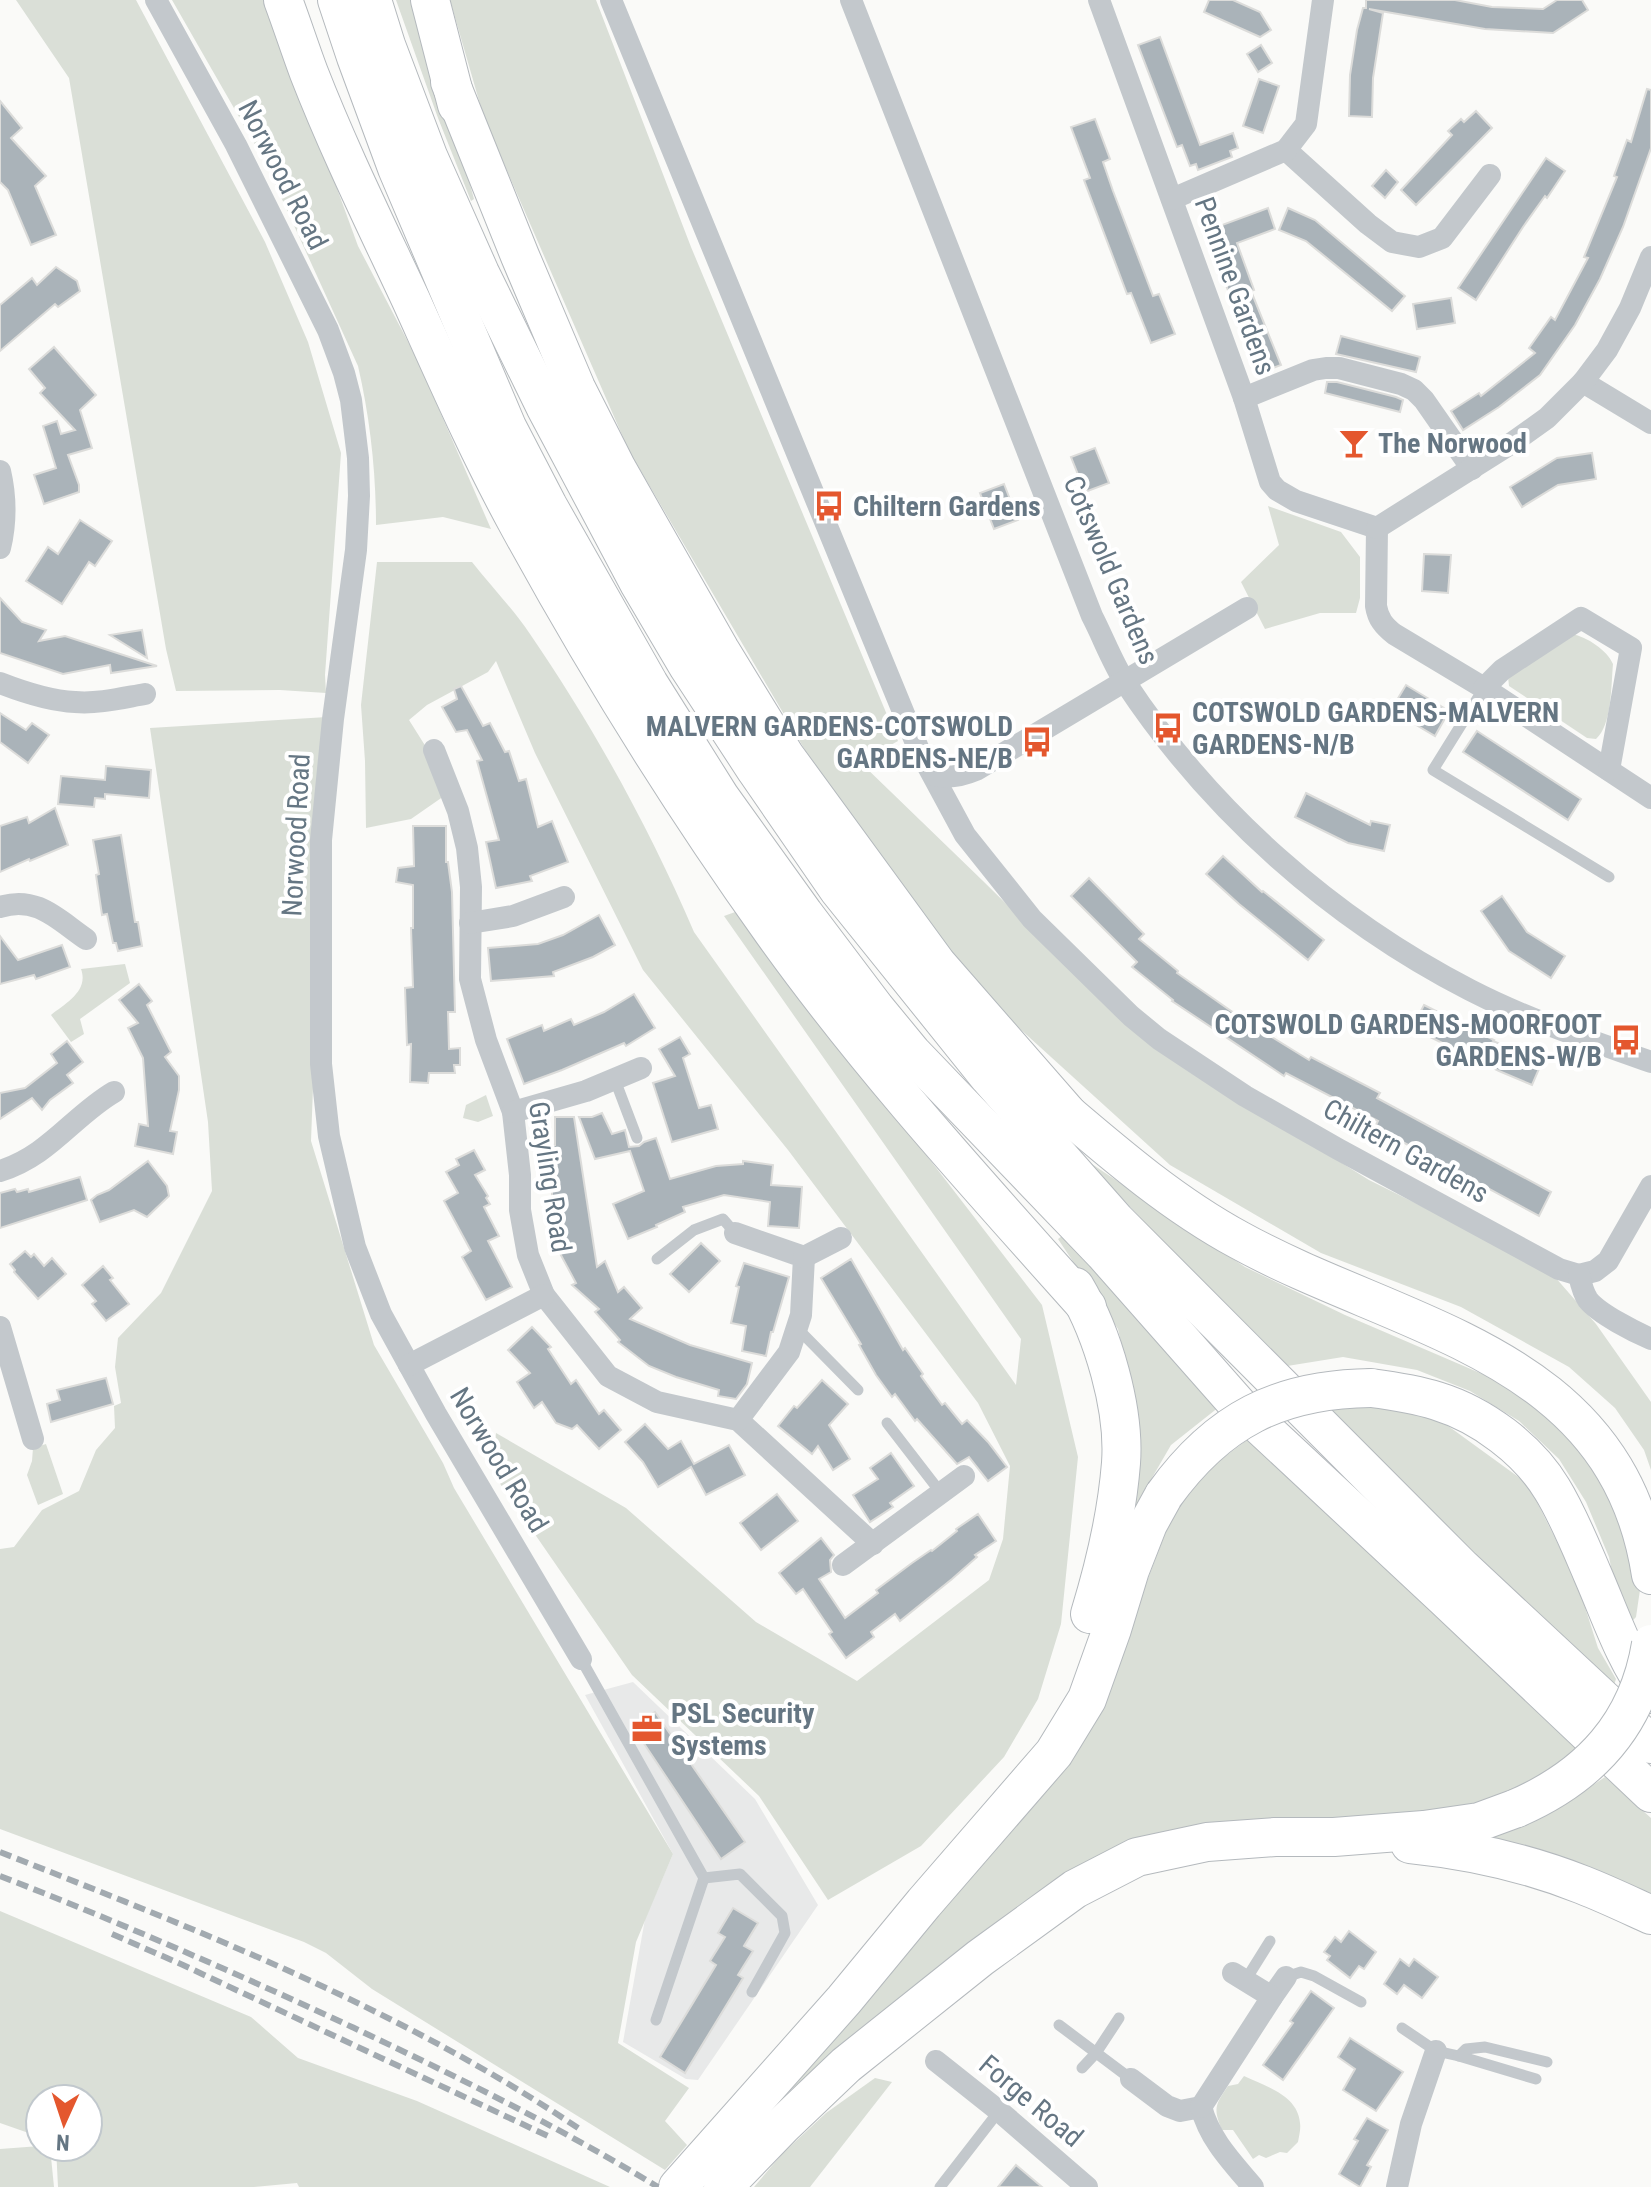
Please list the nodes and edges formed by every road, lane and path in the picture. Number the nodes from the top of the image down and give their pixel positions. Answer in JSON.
{"nodes":[{"id":1,"x":156,"y":0,"type":"edge"},
{"id":2,"x":283,"y":0,"type":"edge"},
{"id":3,"x":337,"y":0,"type":"edge"},
{"id":4,"x":372,"y":0,"type":"edge"},
{"id":5,"x":430,"y":0,"type":"edge"},
{"id":6,"x":611,"y":0,"type":"edge"},
{"id":7,"x":851,"y":0,"type":"edge"},
{"id":8,"x":1099,"y":0,"type":"edge"},
{"id":9,"x":1323,"y":0,"type":"edge"},
{"id":10,"x":450,"y":82,"type":"junction"},
{"id":11,"x":1286,"y":150,"type":"junction"},
{"id":12,"x":1490,"y":175,"type":"dead end"},
{"id":13,"x":1172,"y":199,"type":"junction"},
{"id":14,"x":1651,"y":257,"type":"edge"},
{"id":15,"x":401,"y":278,"type":"junction"},
{"id":16,"x":1583,"y":382,"type":"junction"},
{"id":17,"x":1244,"y":398,"type":"junction"},
{"id":18,"x":1651,"y":423,"type":"edge"},
{"id":19,"x":507,"y":427,"type":"junction"},
{"id":20,"x":1472,"y":469,"type":"junction"},
{"id":21,"x":0,"y":471,"type":"edge"},
{"id":22,"x":587,"y":486,"type":"junction"},
{"id":23,"x":1377,"y":528,"type":"junction"},
{"id":24,"x":0,"y":548,"type":"edge"},
{"id":25,"x":1247,"y":608,"type":"dead end"},
{"id":26,"x":1124,"y":681,"type":"junction"},
{"id":27,"x":0,"y":683,"type":"edge"},
{"id":28,"x":1484,"y":688,"type":"junction"},
{"id":29,"x":145,"y":694,"type":"dead end"},
{"id":30,"x":434,"y":750,"type":"dead end"},
{"id":31,"x":1609,"y":770,"type":"junction"},
{"id":32,"x":934,"y":775,"type":"junction"},
{"id":33,"x":1651,"y":798,"type":"edge"},
{"id":34,"x":1609,"y":877,"type":"dead end"},
{"id":35,"x":564,"y":897,"type":"dead end"},
{"id":36,"x":0,"y":907,"type":"edge"},
{"id":37,"x":470,"y":923,"type":"junction"},
{"id":38,"x":86,"y":939,"type":"dead end"},
{"id":39,"x":912,"y":983,"type":"junction"},
{"id":40,"x":912,"y":1053,"type":"junction"},
{"id":41,"x":1651,"y":1062,"type":"edge"},
{"id":42,"x":641,"y":1068,"type":"dead end"},
{"id":43,"x":615,"y":1080,"type":"junction"},
{"id":44,"x":114,"y":1092,"type":"dead end"},
{"id":45,"x":513,"y":1112,"type":"junction"},
{"id":46,"x":1068,"y":1114,"type":"junction"},
{"id":47,"x":637,"y":1138,"type":"dead end"},
{"id":48,"x":0,"y":1171,"type":"edge"},
{"id":49,"x":1651,"y":1186,"type":"edge"},
{"id":50,"x":735,"y":1233,"type":"joint"},
{"id":51,"x":841,"y":1238,"type":"dead end"},
{"id":52,"x":804,"y":1257,"type":"junction"},
{"id":53,"x":657,"y":1259,"type":"dead end"},
{"id":54,"x":1579,"y":1275,"type":"junction"},
{"id":55,"x":544,"y":1295,"type":"junction"},
{"id":56,"x":1087,"y":1307,"type":"junction"},
{"id":57,"x":0,"y":1327,"type":"edge"},
{"id":58,"x":797,"y":1328,"type":"junction"},
{"id":59,"x":1651,"y":1339,"type":"edge"},
{"id":60,"x":409,"y":1365,"type":"junction"},
{"id":61,"x":858,"y":1390,"type":"dead end"},
{"id":62,"x":738,"y":1420,"type":"junction"},
{"id":63,"x":887,"y":1423,"type":"dead end"},
{"id":64,"x":33,"y":1439,"type":"dead end"},
{"id":65,"x":964,"y":1476,"type":"dead end"},
{"id":66,"x":941,"y":1493,"type":"junction"},
{"id":67,"x":873,"y":1544,"type":"junction"},
{"id":68,"x":843,"y":1565,"type":"dead end"},
{"id":69,"x":1651,"y":1575,"type":"edge"},
{"id":70,"x":1651,"y":1644,"type":"edge"},
{"id":71,"x":581,"y":1659,"type":"joint"},
{"id":72,"x":1651,"y":1694,"type":"edge"},
{"id":73,"x":1651,"y":1744,"type":"edge"},
{"id":74,"x":1023,"y":1788,"type":"junction"},
{"id":75,"x":1651,"y":1793,"type":"edge"},
{"id":76,"x":1334,"y":1837,"type":"junction"},
{"id":77,"x":704,"y":1878,"type":"junction"},
{"id":78,"x":1651,"y":1915,"type":"edge"},
{"id":79,"x":1270,"y":1941,"type":"dead end"},
{"id":80,"x":1239,"y":1977,"type":"joint"},
{"id":81,"x":1286,"y":1977,"type":"joint"},
{"id":82,"x":752,"y":1992,"type":"dead end"},
{"id":83,"x":1272,"y":1997,"type":"junction"},
{"id":84,"x":1361,"y":2002,"type":"dead end"},
{"id":85,"x":1119,"y":2018,"type":"dead end"},
{"id":86,"x":656,"y":2020,"type":"dead end"},
{"id":87,"x":1059,"y":2025,"type":"dead end"},
{"id":88,"x":1402,"y":2028,"type":"dead end"},
{"id":89,"x":1436,"y":2051,"type":"junction"},
{"id":90,"x":1096,"y":2053,"type":"junction"},
{"id":91,"x":1459,"y":2056,"type":"junction"},
{"id":92,"x":936,"y":2061,"type":"dead end"},
{"id":93,"x":1547,"y":2062,"type":"dead end"},
{"id":94,"x":1082,"y":2068,"type":"dead end"},
{"id":95,"x":1131,"y":2079,"type":"joint"},
{"id":96,"x":1536,"y":2079,"type":"dead end"},
{"id":97,"x":1201,"y":2107,"type":"junction"},
{"id":98,"x":999,"y":2111,"type":"junction"},
{"id":99,"x":678,"y":2187,"type":"edge"},
{"id":100,"x":723,"y":2187,"type":"edge"},
{"id":101,"x":940,"y":2187,"type":"edge"},
{"id":102,"x":1087,"y":2187,"type":"edge"},
{"id":103,"x":1253,"y":2187,"type":"edge"},
{"id":104,"x":1397,"y":2187,"type":"edge"}],
"edges":[{"from":1,"to":60,"type":"street","name":"Norwood Road"},
{"from":2,"to":15,"type":"highway"},
{"from":3,"to":19,"type":"highway"},
{"from":4,"to":22,"type":"highway"},
{"from":5,"to":10,"type":"highway"},
{"from":6,"to":32,"type":"street","name":"Chiltern Gardens"},
{"from":7,"to":26,"type":"street","name":"Cotswold Gardens"},
{"from":8,"to":13,"type":"street","name":"Pennine Gardens"},
{"from":9,"to":11,"type":"street"},
{"from":10,"to":22,"type":"highway"},
{"from":10,"to":46,"type":"highway"},
{"from":11,"to":12,"type":"street"},
{"from":11,"to":13,"type":"street"},
{"from":13,"to":17,"type":"street","name":"Pennine Gardens"},
{"from":14,"to":16,"type":"street"},
{"from":15,"to":19,"type":"highway"},
{"from":15,"to":56,"type":"highway"},
{"from":16,"to":18,"type":"street"},
{"from":16,"to":20,"type":"street"},
{"from":17,"to":20,"type":"street"},
{"from":17,"to":23,"type":"street","name":"Pennine Gardens"},
{"from":19,"to":40,"type":"highway"},
{"from":20,"to":23,"type":"street"},
{"from":21,"to":24,"type":"street"},
{"from":22,"to":39,"type":"highway"},
{"from":23,"to":28,"type":"street"},
{"from":25,"to":26,"type":"street"},
{"from":26,"to":32,"type":"street"},
{"from":26,"to":41,"type":"street","name":"Cotswold Gardens"},
{"from":27,"to":29,"type":"street"},
{"from":28,"to":31,"type":"street"},
{"from":28,"to":31,"type":"street"},
{"from":28,"to":34,"type":"lane"},
{"from":30,"to":37,"type":"street","name":"Grayling Road"},
{"from":31,"to":33,"type":"street"},
{"from":32,"to":54,"type":"street","name":"Chiltern Gardens"},
{"from":35,"to":37,"type":"street"},
{"from":36,"to":38,"type":"street"},
{"from":37,"to":45,"type":"street","name":"Grayling Road"},
{"from":39,"to":46,"type":"highway"},
{"from":39,"to":73,"type":"highway"},
{"from":40,"to":56,"type":"highway"},
{"from":40,"to":75,"type":"highway"},
{"from":42,"to":43,"type":"street"},
{"from":43,"to":45,"type":"street"},
{"from":43,"to":47,"type":"lane"},
{"from":44,"to":48,"type":"street"},
{"from":45,"to":55,"type":"street","name":"Grayling Road"},
{"from":46,"to":69,"type":"highway"},
{"from":49,"to":54,"type":"street"},
{"from":50,"to":52,"type":"street"},
{"from":50,"to":53,"type":"lane"},
{"from":51,"to":52,"type":"street"},
{"from":52,"to":58,"type":"street"},
{"from":54,"to":59,"type":"street"},
{"from":55,"to":60,"type":"street"},
{"from":55,"to":62,"type":"street","name":"Grayling Road"},
{"from":56,"to":74,"type":"highway"},
{"from":57,"to":64,"type":"street"},
{"from":58,"to":61,"type":"lane"},
{"from":58,"to":62,"type":"street"},
{"from":60,"to":71,"type":"street","name":"Norwood Road"},
{"from":62,"to":67,"type":"street"},
{"from":63,"to":66,"type":"lane"},
{"from":65,"to":66,"type":"street"},
{"from":66,"to":67,"type":"street"},
{"from":67,"to":68,"type":"street"},
{"from":70,"to":76,"type":"highway","bridge":true},
{"from":71,"to":77,"type":"lane"},
{"from":72,"to":74,"type":"highway","bridge":true},
{"from":74,"to":99,"type":"highway"},
{"from":76,"to":78,"type":"highway"},
{"from":76,"to":100,"type":"highway"},
{"from":77,"to":82,"type":"lane"},
{"from":77,"to":86,"type":"lane"},
{"from":79,"to":80,"type":"lane"},
{"from":80,"to":83,"type":"street"},
{"from":81,"to":83,"type":"street"},
{"from":81,"to":84,"type":"lane"},
{"from":83,"to":97,"type":"street"},
{"from":85,"to":90,"type":"lane"},
{"from":87,"to":90,"type":"lane"},
{"from":88,"to":89,"type":"lane"},
{"from":89,"to":91,"type":"lane"},
{"from":89,"to":104,"type":"street"},
{"from":90,"to":94,"type":"lane"},
{"from":90,"to":95,"type":"lane"},
{"from":91,"to":93,"type":"lane"},
{"from":91,"to":96,"type":"lane"},
{"from":92,"to":98,"type":"street","name":"Forge Road"},
{"from":95,"to":97,"type":"street"},
{"from":97,"to":103,"type":"street"},
{"from":98,"to":101,"type":"lane"},
{"from":98,"to":102,"type":"street","name":"Forge Road"}]}
